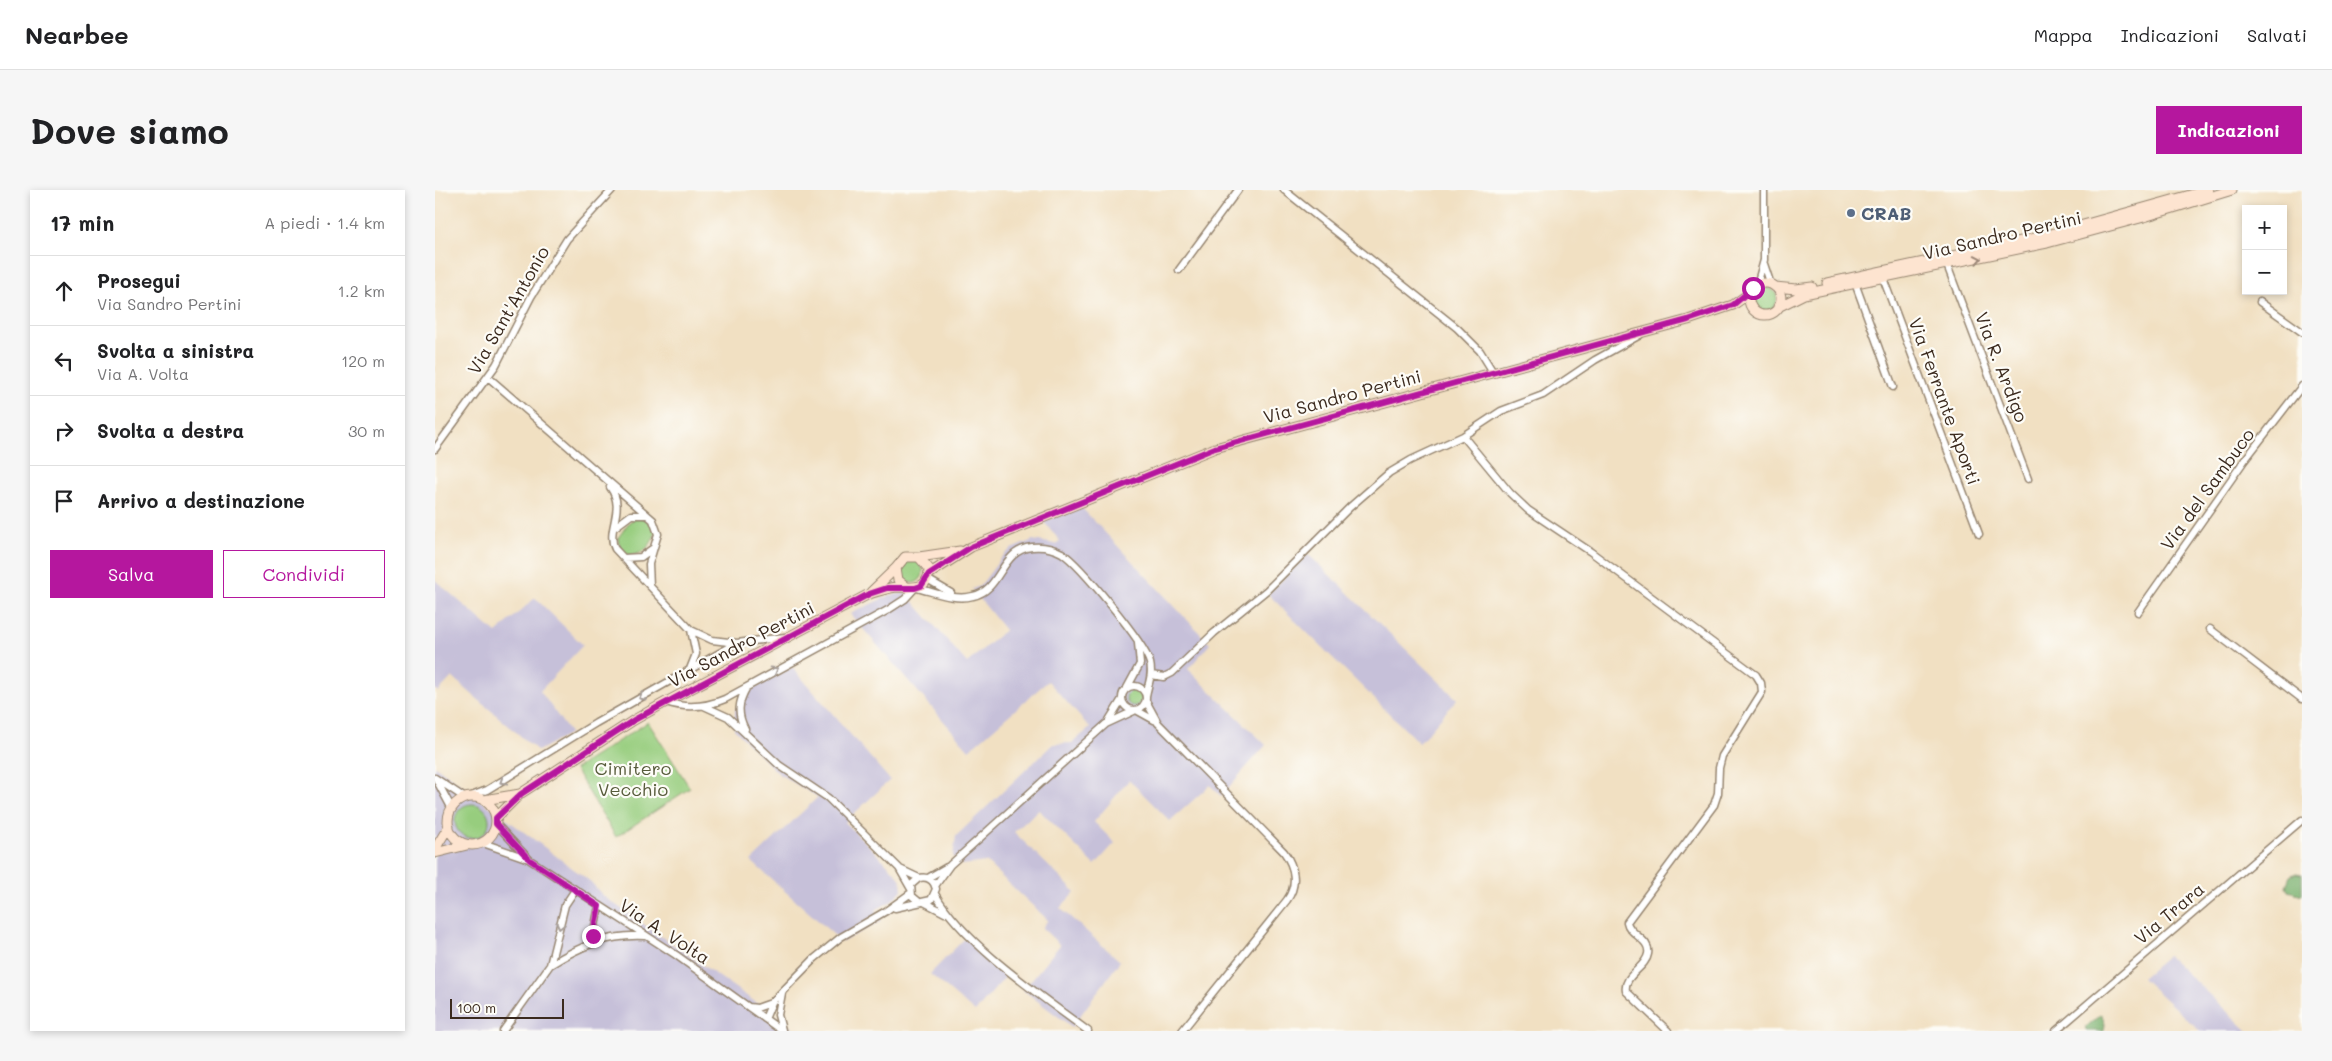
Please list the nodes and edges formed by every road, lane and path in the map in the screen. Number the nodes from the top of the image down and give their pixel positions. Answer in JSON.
{"nodes":[{"id":1,"x":612,"y":190,"type":"edge"},
{"id":2,"x":1238,"y":190,"type":"edge"},
{"id":3,"x":1284,"y":190,"type":"edge"},
{"id":4,"x":1764,"y":190,"type":"edge"},
{"id":5,"x":2207,"y":190,"type":"edge"},
{"id":6,"x":2232,"y":190,"type":"edge"},
{"id":7,"x":1764,"y":260,"type":"junction"},
{"id":8,"x":1947,"y":265,"type":"junction"},
{"id":9,"x":1179,"y":270,"type":"dead end"},
{"id":10,"x":1883,"y":278,"type":"junction"},
{"id":11,"x":1855,"y":283,"type":"junction"},
{"id":12,"x":1757,"y":285,"type":"junction"},
{"id":13,"x":1773,"y":286,"type":"junction"},
{"id":14,"x":1750,"y":293,"type":"junction"},
{"id":15,"x":2260,"y":302,"type":"dead end"},
{"id":16,"x":1779,"y":307,"type":"junction"},
{"id":17,"x":1723,"y":309,"type":"junction"},
{"id":18,"x":1754,"y":310,"type":"junction"},
{"id":19,"x":1645,"y":332,"type":"junction"},
{"id":20,"x":2302,"y":332,"type":"edge"},
{"id":21,"x":1493,"y":372,"type":"junction"},
{"id":22,"x":488,"y":377,"type":"junction"},
{"id":23,"x":2302,"y":386,"type":"edge"},
{"id":24,"x":1893,"y":387,"type":"dead end"},
{"id":25,"x":1463,"y":436,"type":"junction"},
{"id":26,"x":435,"y":449,"type":"edge"},
{"id":27,"x":603,"y":478,"type":"junction"},
{"id":28,"x":2029,"y":479,"type":"dead end"},
{"id":29,"x":651,"y":518,"type":"junction"},
{"id":30,"x":615,"y":527,"type":"junction"},
{"id":31,"x":1979,"y":534,"type":"dead end"},
{"id":32,"x":655,"y":546,"type":"junction"},
{"id":33,"x":965,"y":550,"type":"junction"},
{"id":34,"x":919,"y":557,"type":"junction"},
{"id":35,"x":624,"y":558,"type":"junction"},
{"id":36,"x":896,"y":568,"type":"junction"},
{"id":37,"x":928,"y":577,"type":"junction"},
{"id":38,"x":650,"y":586,"type":"junction"},
{"id":39,"x":913,"y":588,"type":"junction"},
{"id":40,"x":869,"y":594,"type":"junction"},
{"id":41,"x":959,"y":597,"type":"junction"},
{"id":42,"x":2138,"y":612,"type":"dead end"},
{"id":43,"x":2210,"y":629,"type":"dead end"},
{"id":44,"x":691,"y":630,"type":"junction"},
{"id":45,"x":798,"y":633,"type":"junction"},
{"id":46,"x":1135,"y":635,"type":"junction"},
{"id":47,"x":737,"y":643,"type":"junction"},
{"id":48,"x":690,"y":670,"type":"junction"},
{"id":49,"x":1151,"y":675,"type":"junction"},
{"id":50,"x":749,"y":684,"type":"junction"},
{"id":51,"x":1127,"y":688,"type":"junction"},
{"id":52,"x":1146,"y":699,"type":"junction"},
{"id":53,"x":2302,"y":699,"type":"edge"},
{"id":54,"x":1122,"y":700,"type":"junction"},
{"id":55,"x":666,"y":702,"type":"junction"},
{"id":56,"x":703,"y":706,"type":"junction"},
{"id":57,"x":1135,"y":711,"type":"junction"},
{"id":58,"x":1158,"y":722,"type":"junction"},
{"id":59,"x":1106,"y":724,"type":"junction"},
{"id":60,"x":751,"y":738,"type":"junction"},
{"id":61,"x":435,"y":778,"type":"edge"},
{"id":62,"x":521,"y":794,"type":"junction"},
{"id":63,"x":467,"y":798,"type":"junction"},
{"id":64,"x":484,"y":800,"type":"junction"},
{"id":65,"x":451,"y":809,"type":"junction"},
{"id":66,"x":2302,"y":820,"type":"edge"},
{"id":67,"x":496,"y":821,"type":"junction"},
{"id":68,"x":449,"y":826,"type":"junction"},
{"id":69,"x":483,"y":843,"type":"junction"},
{"id":70,"x":467,"y":845,"type":"junction"},
{"id":71,"x":435,"y":849,"type":"edge"},
{"id":72,"x":435,"y":853,"type":"edge"},
{"id":73,"x":530,"y":860,"type":"junction"},
{"id":74,"x":950,"y":865,"type":"junction"},
{"id":75,"x":899,"y":868,"type":"junction"},
{"id":76,"x":919,"y":878,"type":"junction"},
{"id":77,"x":927,"y":878,"type":"junction"},
{"id":78,"x":935,"y":886,"type":"junction"},
{"id":79,"x":575,"y":890,"type":"junction"},
{"id":80,"x":911,"y":891,"type":"junction"},
{"id":81,"x":935,"y":894,"type":"junction"},
{"id":82,"x":921,"y":902,"type":"junction"},
{"id":83,"x":599,"y":906,"type":"junction"},
{"id":84,"x":886,"y":912,"type":"junction"},
{"id":85,"x":950,"y":915,"type":"junction"},
{"id":86,"x":645,"y":936,"type":"junction"},
{"id":87,"x":588,"y":943,"type":"junction"},
{"id":88,"x":550,"y":965,"type":"junction"},
{"id":89,"x":782,"y":992,"type":"junction"},
{"id":90,"x":772,"y":1002,"type":"junction"},
{"id":91,"x":779,"y":1006,"type":"junction"},
{"id":92,"x":749,"y":1007,"type":"junction"},
{"id":93,"x":765,"y":1019,"type":"junction"},
{"id":94,"x":503,"y":1031,"type":"edge"},
{"id":95,"x":782,"y":1031,"type":"edge"},
{"id":96,"x":1089,"y":1031,"type":"edge"},
{"id":97,"x":1182,"y":1031,"type":"edge"},
{"id":98,"x":1668,"y":1031,"type":"edge"},
{"id":99,"x":2057,"y":1031,"type":"edge"}],
"edges":[{"from":1,"to":22,"type":"street","name":"Via Sant'Antonio"},
{"from":2,"to":9,"type":"street"},
{"from":3,"to":21,"type":"street"},
{"from":4,"to":7,"type":"street"},
{"from":5,"to":13,"type":"main road","name":"Via Sandro Pertini"},
{"from":8,"to":6,"type":"main road","name":"Via Sandro Pertini","one_way":true},
{"from":7,"to":12,"type":"street"},
{"from":7,"to":13,"type":"street"},
{"from":8,"to":10,"type":"main road","name":"Via Sandro Pertini"},
{"from":8,"to":28,"type":"street","name":"Via R. Ardigo"},
{"from":10,"to":11,"type":"main road","name":"Via Sandro Pertini"},
{"from":10,"to":31,"type":"street","name":"Via Ferrante Aporti"},
{"from":11,"to":16,"type":"main road","name":"Via Sandro Pertini"},
{"from":11,"to":24,"type":"street"},
{"from":12,"to":13,"type":"main road","name":"Via Sandro Pertini"},
{"from":12,"to":14,"type":"main road","name":"Via Sandro Pertini"},
{"from":13,"to":16,"type":"main road"},
{"from":14,"to":17,"type":"main road","name":"Via Sandro Pertini"},
{"from":14,"to":18,"type":"main road"},
{"from":15,"to":20,"type":"street"},
{"from":16,"to":18,"type":"main road","name":"Via Sandro Pertini"},
{"from":17,"to":18,"type":"main road","name":"Via Sandro Pertini"},
{"from":17,"to":19,"type":"main road","name":"Via Sandro Pertini"},
{"from":19,"to":21,"type":"main road","name":"Via Sandro Pertini"},
{"from":19,"to":25,"type":"street"},
{"from":21,"to":33,"type":"main road","name":"Via Sandro Pertini"},
{"from":22,"to":26,"type":"street","name":"Via Sant'Antonio"},
{"from":22,"to":27,"type":"street"},
{"from":23,"to":42,"type":"street","name":"Via del Sambuco"},
{"from":25,"to":49,"type":"street"},
{"from":25,"to":98,"type":"street"},
{"from":27,"to":29,"type":"street"},
{"from":27,"to":30,"type":"street"},
{"from":29,"to":30,"type":"street"},
{"from":29,"to":32,"type":"street"},
{"from":30,"to":35,"type":"street"},
{"from":32,"to":35,"type":"street"},
{"from":32,"to":38,"type":"street"},
{"from":33,"to":34,"type":"main road"},
{"from":33,"to":37,"type":"main road","name":"Via Sandro Pertini"},
{"from":34,"to":36,"type":"main road"},
{"from":34,"to":37,"type":"main road"},
{"from":35,"to":38,"type":"street"},
{"from":36,"to":39,"type":"main road"},
{"from":36,"to":40,"type":"main road"},
{"from":37,"to":39,"type":"main road","name":"Via Sandro Pertini"},
{"from":37,"to":41,"type":"street"},
{"from":38,"to":44,"type":"street"},
{"from":39,"to":40,"type":"main road","name":"Via Sandro Pertini"},
{"from":39,"to":41,"type":"street"},
{"from":50,"to":39,"type":"street","one_way":true},
{"from":40,"to":45,"type":"main road","name":"Via Sandro Pertini"},
{"from":41,"to":46,"type":"street"},
{"from":43,"to":53,"type":"street"},
{"from":44,"to":47,"type":"street"},
{"from":44,"to":48,"type":"street"},
{"from":45,"to":47,"type":"street"},
{"from":45,"to":55,"type":"main road","name":"Via Sandro Pertini"},
{"from":46,"to":49,"type":"street"},
{"from":46,"to":51,"type":"street"},
{"from":47,"to":48,"type":"street"},
{"from":48,"to":63,"type":"street","one_way":true},
{"from":49,"to":52,"type":"street"},
{"from":50,"to":56,"type":"street"},
{"from":50,"to":60,"type":"street"},
{"from":51,"to":52,"type":"street"},
{"from":51,"to":54,"type":"street"},
{"from":52,"to":57,"type":"street"},
{"from":52,"to":58,"type":"street"},
{"from":54,"to":57,"type":"street"},
{"from":54,"to":59,"type":"street"},
{"from":55,"to":56,"type":"street"},
{"from":55,"to":62,"type":"main road","name":"Via Sandro Pertini"},
{"from":56,"to":60,"type":"street"},
{"from":57,"to":58,"type":"street"},
{"from":57,"to":59,"type":"street"},
{"from":58,"to":97,"type":"street"},
{"from":59,"to":74,"type":"street"},
{"from":60,"to":75,"type":"street"},
{"from":61,"to":63,"type":"street"},
{"from":61,"to":65,"type":"street"},
{"from":62,"to":64,"type":"main road","name":"Via Sandro Pertini"},
{"from":62,"to":67,"type":"main road","name":"Via Sandro Pertini"},
{"from":63,"to":64,"type":"main road"},
{"from":63,"to":65,"type":"main road"},
{"from":64,"to":67,"type":"main road"},
{"from":65,"to":68,"type":"main road"},
{"from":66,"to":99,"type":"street","name":"Via Trara"},
{"from":67,"to":69,"type":"main road"},
{"from":67,"to":73,"type":"street","name":"Via A. Volta"},
{"from":68,"to":70,"type":"main road"},
{"from":68,"to":71,"type":"main road"},
{"from":69,"to":70,"type":"main road"},
{"from":69,"to":73,"type":"street","name":"Via A. Volta"},
{"from":70,"to":72,"type":"main road"},
{"from":73,"to":79,"type":"street","name":"Via A. Volta"},
{"from":74,"to":77,"type":"street"},
{"from":74,"to":78,"type":"street"},
{"from":75,"to":76,"type":"street"},
{"from":75,"to":80,"type":"street"},
{"from":76,"to":77,"type":"street"},
{"from":76,"to":80,"type":"street"},
{"from":77,"to":78,"type":"street"},
{"from":78,"to":81,"type":"street"},
{"from":79,"to":83,"type":"street","name":"Via A. Volta"},
{"from":79,"to":88,"type":"street","one_way":true},
{"from":80,"to":82,"type":"street"},
{"from":80,"to":84,"type":"street"},
{"from":81,"to":82,"type":"street"},
{"from":81,"to":85,"type":"street"},
{"from":82,"to":84,"type":"street"},
{"from":82,"to":85,"type":"street"},
{"from":83,"to":86,"type":"street","name":"Via A. Volta"},
{"from":83,"to":87,"type":"street"},
{"from":84,"to":89,"type":"street"},
{"from":85,"to":96,"type":"street"},
{"from":86,"to":87,"type":"street"},
{"from":86,"to":92,"type":"street","name":"Via A. Volta"},
{"from":87,"to":88,"type":"street"},
{"from":88,"to":94,"type":"street"},
{"from":89,"to":90,"type":"street"},
{"from":89,"to":91,"type":"street"},
{"from":90,"to":92,"type":"street"},
{"from":90,"to":93,"type":"street"},
{"from":91,"to":93,"type":"street"},
{"from":91,"to":95,"type":"street"},
{"from":92,"to":93,"type":"street","name":"Via A. Volta"},
{"from":93,"to":95,"type":"street","name":"Via A. Volta"}]}
